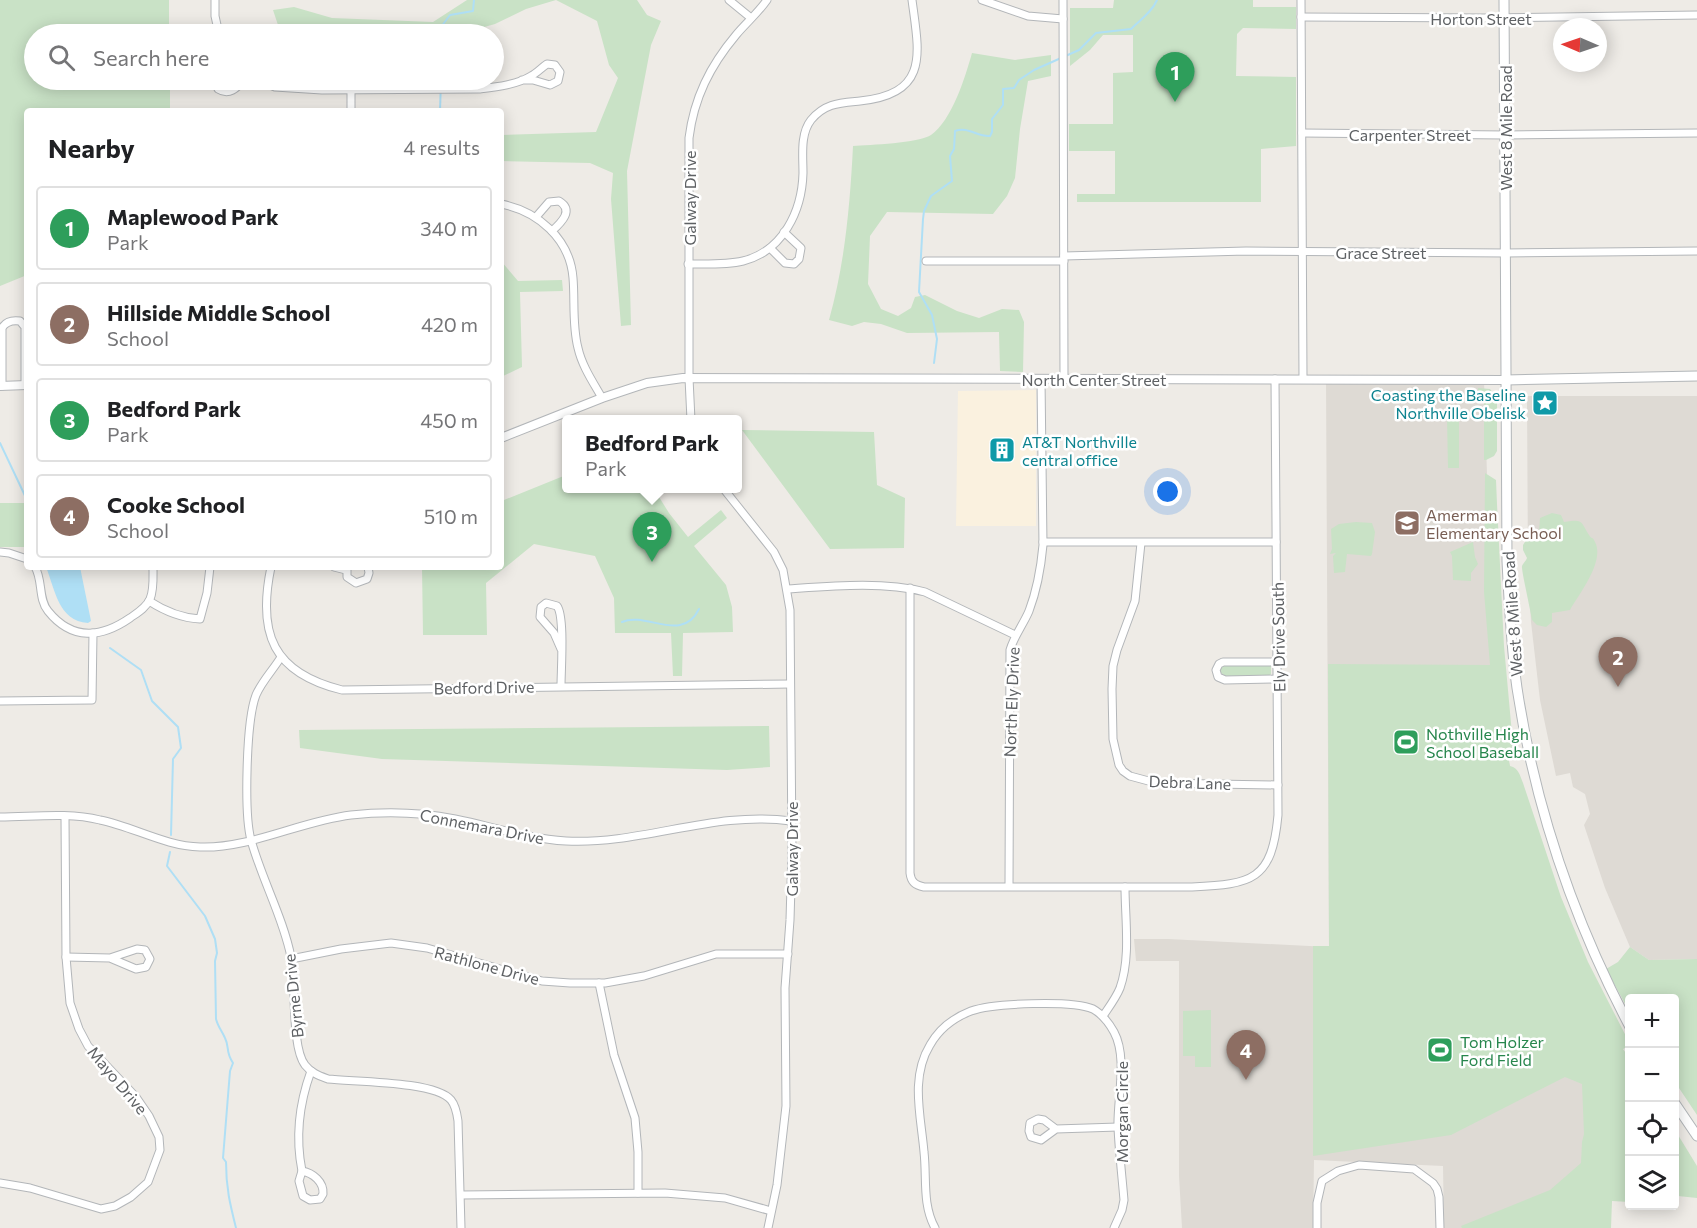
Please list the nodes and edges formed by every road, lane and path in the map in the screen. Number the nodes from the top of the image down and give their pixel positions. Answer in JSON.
{"nodes":[{"id":1,"x":215,"y":0,"type":"edge"},
{"id":2,"x":729,"y":0,"type":"edge"},
{"id":3,"x":767,"y":0,"type":"edge"},
{"id":4,"x":912,"y":0,"type":"edge"},
{"id":5,"x":982,"y":0,"type":"edge"},
{"id":6,"x":1063,"y":0,"type":"edge"},
{"id":7,"x":1301,"y":0,"type":"edge"},
{"id":8,"x":1504,"y":0,"type":"edge"},
{"id":9,"x":1697,"y":15,"type":"edge"},
{"id":10,"x":1301,"y":17,"type":"junction"},
{"id":11,"x":752,"y":18,"type":"junction"},
{"id":12,"x":1504,"y":18,"type":"junction"},
{"id":13,"x":1063,"y":19,"type":"junction"},
{"id":14,"x":217,"y":24,"type":"edge"},
{"id":15,"x":522,"y":80,"type":"junction"},
{"id":16,"x":504,"y":84,"type":"edge"},
{"id":17,"x":351,"y":90,"type":"edge"},
{"id":18,"x":351,"y":108,"type":"edge"},
{"id":19,"x":1302,"y":133,"type":"junction"},
{"id":20,"x":1697,"y":133,"type":"edge"},
{"id":21,"x":1505,"y":135,"type":"junction"},
{"id":22,"x":504,"y":205,"type":"edge"},
{"id":23,"x":536,"y":217,"type":"junction"},
{"id":24,"x":552,"y":231,"type":"junction"},
{"id":25,"x":784,"y":232,"type":"junction"},
{"id":26,"x":770,"y":248,"type":"junction"},
{"id":27,"x":1697,"y":251,"type":"edge"},
{"id":28,"x":1302,"y":252,"type":"junction"},
{"id":29,"x":1506,"y":253,"type":"junction"},
{"id":30,"x":1064,"y":259,"type":"junction"},
{"id":31,"x":926,"y":261,"type":"dead end"},
{"id":32,"x":688,"y":264,"type":"junction"},
{"id":33,"x":24,"y":326,"type":"edge"},
{"id":34,"x":1697,"y":376,"type":"edge"},
{"id":35,"x":689,"y":378,"type":"junction"},
{"id":36,"x":1275,"y":378,"type":"junction"},
{"id":37,"x":1303,"y":378,"type":"junction"},
{"id":38,"x":1041,"y":379,"type":"junction"},
{"id":39,"x":1064,"y":379,"type":"junction"},
{"id":40,"x":1506,"y":380,"type":"junction"},
{"id":41,"x":24,"y":385,"type":"edge"},
{"id":42,"x":1,"y":386,"type":"edge"},
{"id":43,"x":602,"y":398,"type":"junction"},
{"id":44,"x":691,"y":415,"type":"edge"},
{"id":45,"x":504,"y":437,"type":"edge"},
{"id":46,"x":726,"y":493,"type":"edge"},
{"id":47,"x":1042,"y":542,"type":"junction"},
{"id":48,"x":1276,"y":542,"type":"junction"},
{"id":49,"x":1141,"y":543,"type":"junction"},
{"id":50,"x":0,"y":552,"type":"edge"},
{"id":51,"x":24,"y":558,"type":"edge"},
{"id":52,"x":36,"y":570,"type":"edge"},
{"id":53,"x":153,"y":570,"type":"edge"},
{"id":54,"x":210,"y":570,"type":"edge"},
{"id":55,"x":270,"y":570,"type":"edge"},
{"id":56,"x":348,"y":570,"type":"edge"},
{"id":57,"x":368,"y":570,"type":"edge"},
{"id":58,"x":910,"y":588,"type":"junction"},
{"id":59,"x":788,"y":589,"type":"junction"},
{"id":60,"x":149,"y":601,"type":"junction"},
{"id":61,"x":93,"y":633,"type":"junction"},
{"id":62,"x":1015,"y":635,"type":"junction"},
{"id":63,"x":561,"y":649,"type":"junction"},
{"id":64,"x":281,"y":657,"type":"junction"},
{"id":65,"x":1278,"y":662,"type":"junction"},
{"id":66,"x":1278,"y":679,"type":"junction"},
{"id":67,"x":790,"y":684,"type":"junction"},
{"id":68,"x":561,"y":686,"type":"junction"},
{"id":69,"x":0,"y":701,"type":"edge"},
{"id":70,"x":1278,"y":785,"type":"junction"},
{"id":71,"x":0,"y":817,"type":"edge"},
{"id":72,"x":66,"y":817,"type":"junction"},
{"id":73,"x":791,"y":821,"type":"junction"},
{"id":74,"x":251,"y":840,"type":"junction"},
{"id":75,"x":1009,"y":886,"type":"junction"},
{"id":76,"x":1125,"y":887,"type":"junction"},
{"id":77,"x":788,"y":954,"type":"junction"},
{"id":78,"x":66,"y":957,"type":"junction"},
{"id":79,"x":110,"y":958,"type":"junction"},
{"id":80,"x":291,"y":959,"type":"junction"},
{"id":81,"x":599,"y":983,"type":"junction"},
{"id":82,"x":1103,"y":1016,"type":"junction"},
{"id":83,"x":1625,"y":1019,"type":"edge"},
{"id":84,"x":311,"y":1071,"type":"junction"},
{"id":85,"x":1679,"y":1109,"type":"edge"},
{"id":86,"x":1118,"y":1127,"type":"junction"},
{"id":87,"x":1056,"y":1129,"type":"dead end"},
{"id":88,"x":1697,"y":1136,"type":"edge"},
{"id":89,"x":302,"y":1171,"type":"junction"},
{"id":90,"x":0,"y":1183,"type":"edge"},
{"id":91,"x":638,"y":1192,"type":"junction"},
{"id":92,"x":461,"y":1195,"type":"junction"},
{"id":93,"x":771,"y":1211,"type":"junction"},
{"id":94,"x":461,"y":1228,"type":"edge"},
{"id":95,"x":768,"y":1228,"type":"edge"},
{"id":96,"x":934,"y":1228,"type":"edge"},
{"id":97,"x":1113,"y":1228,"type":"edge"},
{"id":98,"x":1317,"y":1228,"type":"edge"},
{"id":99,"x":1440,"y":1228,"type":"edge"}],
"edges":[{"from":1,"to":14,"type":"street"},
{"from":2,"to":11,"type":"street"},
{"from":3,"to":11,"type":"street","name":"Galway Drive"},
{"from":4,"to":25,"type":"street"},
{"from":5,"to":13,"type":"street"},
{"from":6,"to":13,"type":"street"},
{"from":7,"to":10,"type":"street"},
{"from":8,"to":12,"type":"main road","name":"West 8 Mile Road"},
{"from":9,"to":12,"type":"street","name":"Horton Street"},
{"from":10,"to":12,"type":"street","name":"Horton Street"},
{"from":10,"to":19,"type":"street"},
{"from":11,"to":32,"type":"street","name":"Galway Drive"},
{"from":12,"to":21,"type":"main road","name":"West 8 Mile Road"},
{"from":13,"to":30,"type":"street"},
{"from":15,"to":15,"type":"street"},
{"from":15,"to":16,"type":"street"},
{"from":17,"to":18,"type":"street"},
{"from":19,"to":21,"type":"street","name":"Carpenter Street"},
{"from":19,"to":28,"type":"street"},
{"from":20,"to":21,"type":"street","name":"Carpenter Street"},
{"from":21,"to":29,"type":"main road","name":"West 8 Mile Road"},
{"from":22,"to":23,"type":"street"},
{"from":23,"to":24,"type":"street"},
{"from":23,"to":24,"type":"street"},
{"from":24,"to":43,"type":"street"},
{"from":25,"to":26,"type":"street"},
{"from":25,"to":26,"type":"street"},
{"from":26,"to":32,"type":"street"},
{"from":27,"to":29,"type":"street","name":"Grace Street"},
{"from":28,"to":29,"type":"street","name":"Grace Street"},
{"from":28,"to":30,"type":"street","name":"Grace Street"},
{"from":28,"to":37,"type":"street"},
{"from":29,"to":40,"type":"main road","name":"West 8 Mile Road"},
{"from":30,"to":31,"type":"street","name":"Grace Street"},
{"from":30,"to":39,"type":"street"},
{"from":32,"to":35,"type":"street","name":"Galway Drive"},
{"from":33,"to":42,"type":"street"},
{"from":34,"to":40,"type":"main road","name":"North Center Street"},
{"from":35,"to":38,"type":"street","name":"North Center Street"},
{"from":35,"to":43,"type":"street","name":"North Center Street"},
{"from":35,"to":44,"type":"street","name":"Galway Drive"},
{"from":36,"to":37,"type":"street","name":"North Center Street"},
{"from":36,"to":39,"type":"street","name":"North Center Street"},
{"from":36,"to":48,"type":"street","name":"Ely Drive South"},
{"from":37,"to":40,"type":"street","name":"North Center Street"},
{"from":38,"to":39,"type":"street","name":"North Center Street"},
{"from":38,"to":47,"type":"street","name":"North Ely Drive"},
{"from":40,"to":83,"type":"main road","name":"West 8 Mile Road"},
{"from":41,"to":42,"type":"street"},
{"from":43,"to":45,"type":"street","name":"North Center Street"},
{"from":46,"to":59,"type":"street","name":"Galway Drive"},
{"from":47,"to":49,"type":"street"},
{"from":47,"to":62,"type":"street","name":"North Ely Drive"},
{"from":48,"to":49,"type":"street"},
{"from":48,"to":65,"type":"street","name":"Ely Drive South"},
{"from":49,"to":70,"type":"street","name":"Debra Lane"},
{"from":50,"to":51,"type":"street"},
{"from":52,"to":61,"type":"street"},
{"from":53,"to":60,"type":"street"},
{"from":54,"to":60,"type":"street"},
{"from":55,"to":64,"type":"street","name":"Bedford Drive"},
{"from":56,"to":57,"type":"street"},
{"from":58,"to":59,"type":"street"},
{"from":58,"to":62,"type":"street"},
{"from":58,"to":75,"type":"street"},
{"from":59,"to":67,"type":"street","name":"Galway Drive"},
{"from":60,"to":61,"type":"street"},
{"from":61,"to":69,"type":"street"},
{"from":62,"to":75,"type":"street","name":"North Ely Drive"},
{"from":63,"to":63,"type":"street"},
{"from":63,"to":68,"type":"street"},
{"from":64,"to":68,"type":"street","name":"Bedford Drive"},
{"from":64,"to":74,"type":"street","name":"Byrne Drive"},
{"from":65,"to":66,"type":"street","name":"Ely Drive South"},
{"from":65,"to":66,"type":"street"},
{"from":66,"to":70,"type":"street","name":"Ely Drive South"},
{"from":67,"to":68,"type":"street","name":"Bedford Drive"},
{"from":67,"to":73,"type":"street","name":"Galway Drive"},
{"from":70,"to":76,"type":"street","name":"Ely Drive South"},
{"from":71,"to":72,"type":"street","name":"Connemara Drive"},
{"from":72,"to":74,"type":"street","name":"Connemara Drive"},
{"from":72,"to":78,"type":"street","name":"Mayo Drive"},
{"from":73,"to":74,"type":"street","name":"Connemara Drive"},
{"from":73,"to":77,"type":"street","name":"Galway Drive"},
{"from":74,"to":80,"type":"street","name":"Byrne Drive"},
{"from":75,"to":76,"type":"street"},
{"from":76,"to":82,"type":"street"},
{"from":77,"to":81,"type":"street","name":"Rathlone Drive"},
{"from":77,"to":93,"type":"street","name":"Galway Drive"},
{"from":78,"to":79,"type":"street"},
{"from":78,"to":90,"type":"street","name":"Mayo Drive"},
{"from":79,"to":79,"type":"street"},
{"from":80,"to":81,"type":"street","name":"Rathlone Drive"},
{"from":80,"to":84,"type":"street","name":"Byrne Drive"},
{"from":81,"to":91,"type":"street"},
{"from":82,"to":86,"type":"street","name":"Morgan Circle"},
{"from":82,"to":96,"type":"street"},
{"from":84,"to":89,"type":"street"},
{"from":84,"to":92,"type":"street"},
{"from":85,"to":88,"type":"main road"},
{"from":86,"to":87,"type":"street"},
{"from":86,"to":97,"type":"street","name":"Morgan Circle"},
{"from":89,"to":89,"type":"street"},
{"from":91,"to":92,"type":"street"},
{"from":91,"to":93,"type":"street"},
{"from":92,"to":94,"type":"street"},
{"from":93,"to":95,"type":"street","name":"Galway Drive"},
{"from":98,"to":99,"type":"street"}]}
